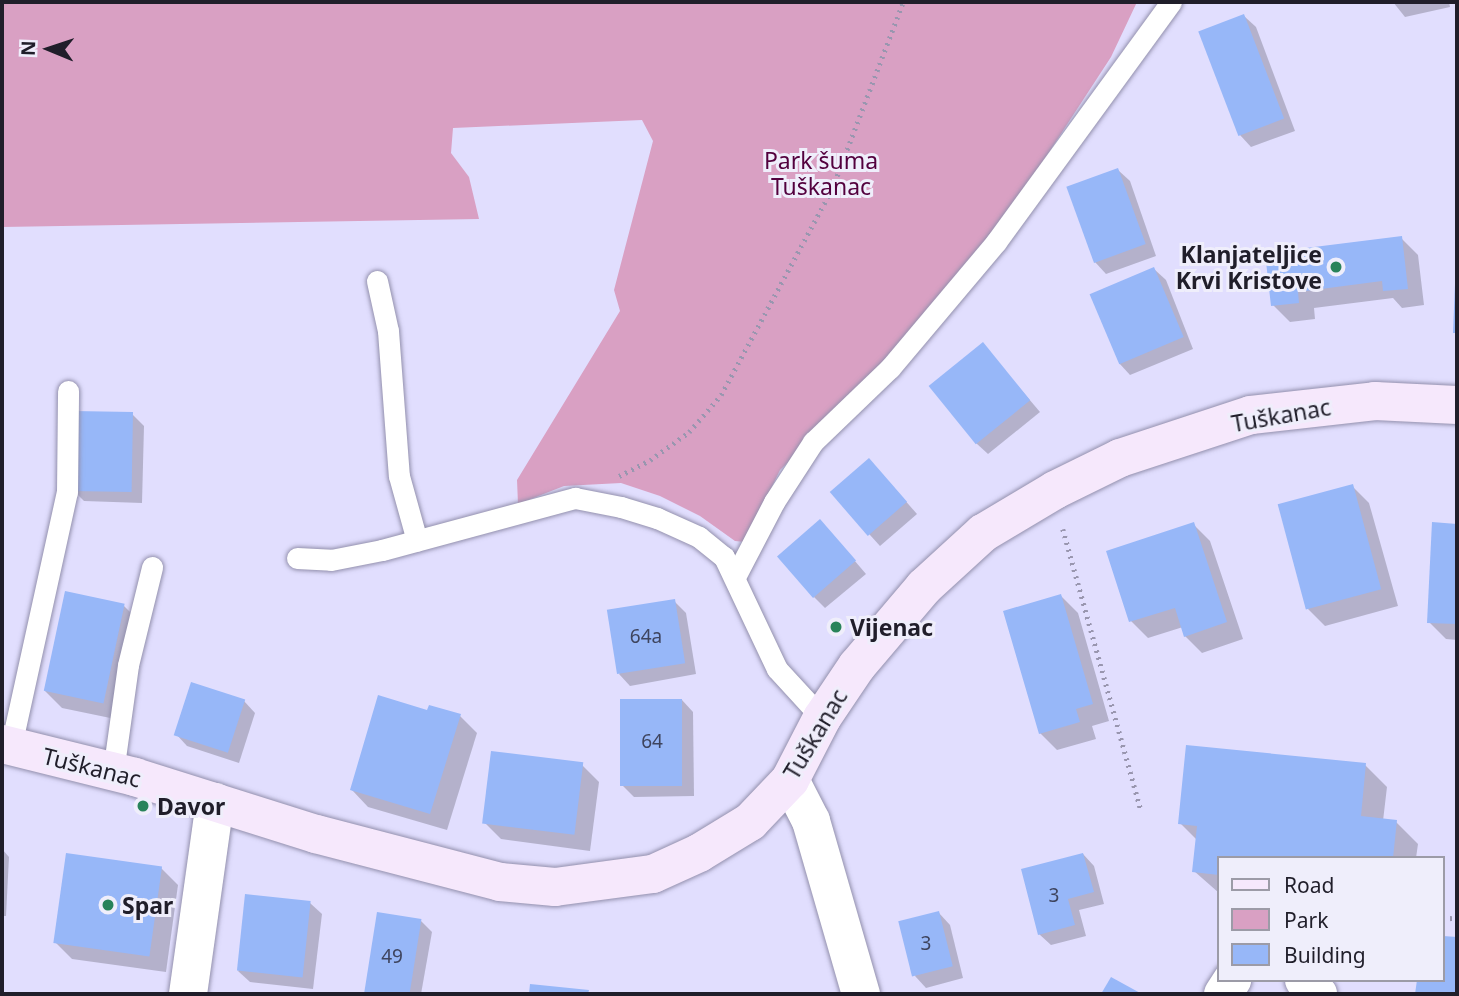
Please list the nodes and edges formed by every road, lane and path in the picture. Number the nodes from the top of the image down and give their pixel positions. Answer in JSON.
{"nodes":[{"id":1,"x":903,"y":2,"type":"edge"},
{"id":2,"x":1171,"y":2,"type":"edge"},
{"id":3,"x":377,"y":281,"type":"dead end"},
{"id":4,"x":68,"y":391,"type":"dead end"},
{"id":5,"x":1457,"y":405,"type":"edge"},
{"id":6,"x":575,"y":498,"type":"junction"},
{"id":7,"x":1060,"y":520,"type":"dead end"},
{"id":8,"x":417,"y":541,"type":"junction"},
{"id":9,"x":297,"y":558,"type":"dead end"},
{"id":10,"x":152,"y":567,"type":"dead end"},
{"id":11,"x":735,"y":577,"type":"junction"},
{"id":12,"x":822,"y":718,"type":"junction"},
{"id":13,"x":6,"y":745,"type":"edge"},
{"id":14,"x":113,"y":772,"type":"junction"},
{"id":15,"x":790,"y":780,"type":"junction"},
{"id":16,"x":215,"y":802,"type":"junction"},
{"id":17,"x":1141,"y":811,"type":"dead end"},
{"id":18,"x":188,"y":994,"type":"edge"},
{"id":19,"x":861,"y":994,"type":"edge"}],
"edges":[{"from":1,"to":6,"type":"path"},
{"from":2,"to":11,"type":"lane"},
{"from":3,"to":8,"type":"lane"},
{"from":4,"to":13,"type":"lane"},
{"from":5,"to":12,"type":"street","name":"Tuškanac"},
{"from":6,"to":8,"type":"lane"},
{"from":6,"to":11,"type":"lane"},
{"from":7,"to":17,"type":"path"},
{"from":8,"to":9,"type":"lane"},
{"from":10,"to":14,"type":"lane"},
{"from":11,"to":12,"type":"lane"},
{"from":12,"to":15,"type":"street","name":"Tuškanac"},
{"from":13,"to":14,"type":"street","name":"Tuškanac"},
{"from":14,"to":16,"type":"street","name":"Tuškanac"},
{"from":15,"to":16,"type":"street","name":"Tuškanac"},
{"from":15,"to":19,"type":"street"},
{"from":16,"to":18,"type":"street"}]}
